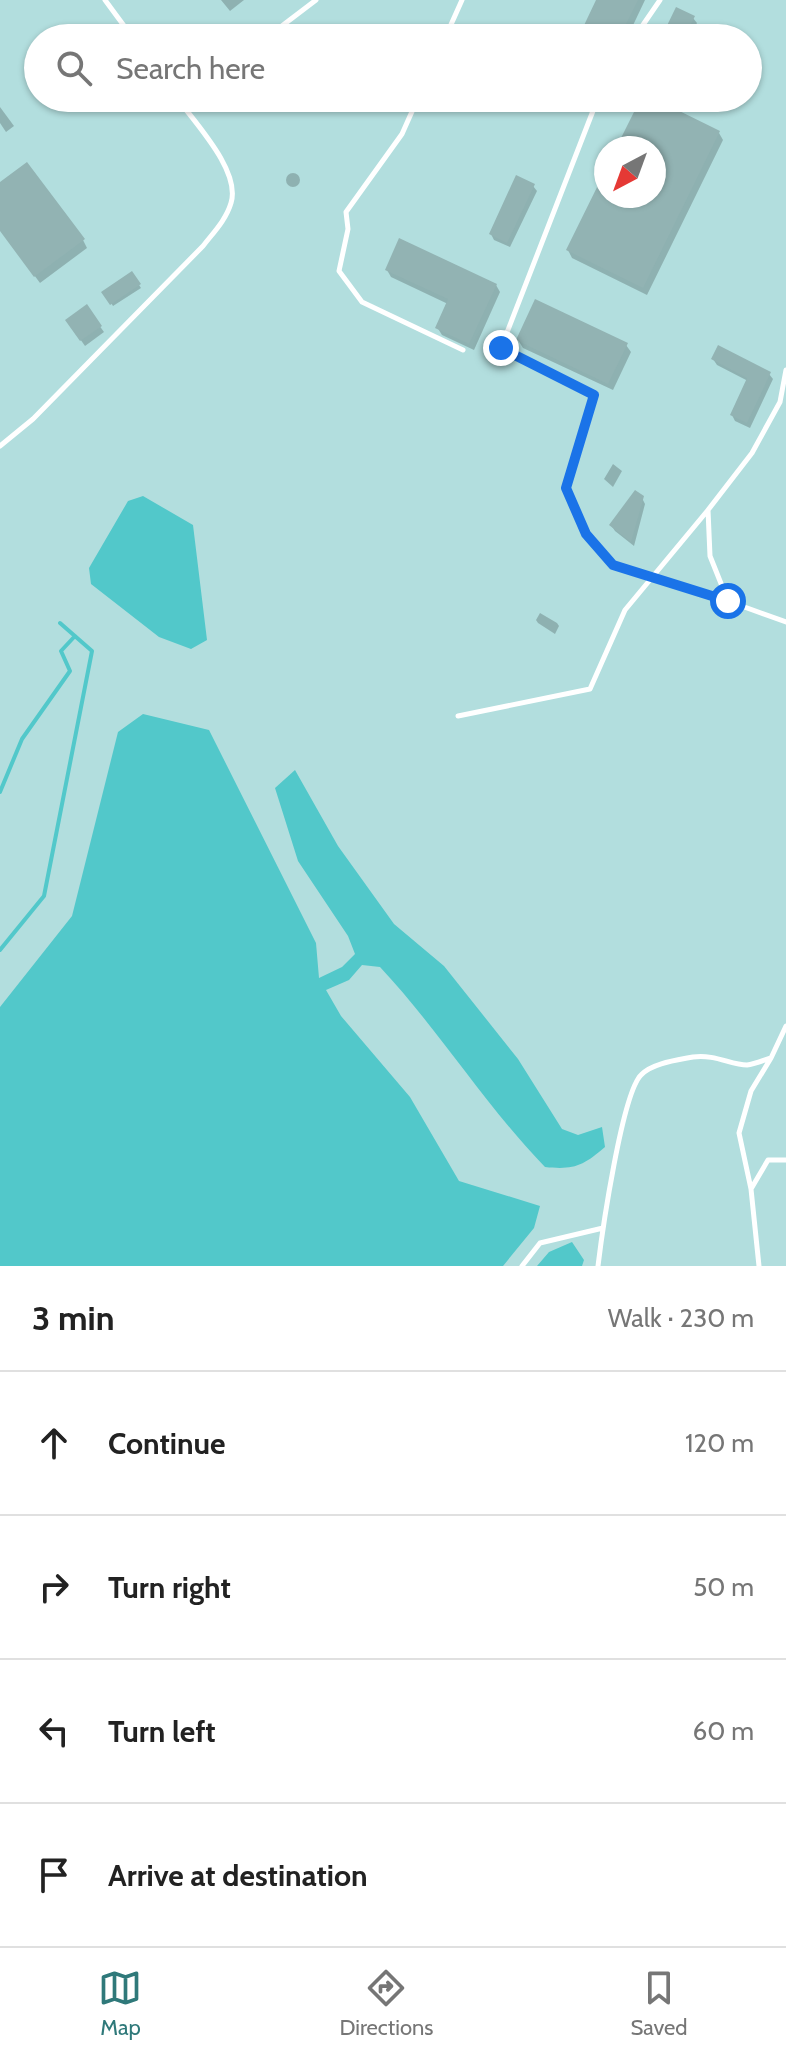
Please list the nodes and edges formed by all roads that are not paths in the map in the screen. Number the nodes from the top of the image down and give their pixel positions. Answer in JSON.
{"nodes":[{"id":1,"x":105,"y":0,"type":"edge"},
{"id":2,"x":316,"y":0,"type":"edge"},
{"id":3,"x":462,"y":0,"type":"edge"},
{"id":4,"x":660,"y":0,"type":"edge"},
{"id":5,"x":123,"y":24,"type":"edge"},
{"id":6,"x":284,"y":24,"type":"edge"},
{"id":7,"x":451,"y":24,"type":"edge"},
{"id":8,"x":644,"y":24,"type":"edge"},
{"id":9,"x":187,"y":112,"type":"edge"},
{"id":10,"x":412,"y":112,"type":"edge"},
{"id":11,"x":593,"y":112,"type":"edge"},
{"id":12,"x":463,"y":350,"type":"dead end"},
{"id":13,"x":786,"y":370,"type":"edge"},
{"id":14,"x":0,"y":446,"type":"edge"},
{"id":15,"x":708,"y":510,"type":"junction"},
{"id":16,"x":651,"y":577,"type":"junction"},
{"id":17,"x":728,"y":601,"type":"junction"},
{"id":18,"x":786,"y":622,"type":"edge"},
{"id":19,"x":458,"y":716,"type":"dead end"},
{"id":20,"x":786,"y":1026,"type":"edge"},
{"id":21,"x":771,"y":1058,"type":"junction"},
{"id":22,"x":786,"y":1160,"type":"edge"},
{"id":23,"x":751,"y":1189,"type":"junction"},
{"id":24,"x":603,"y":1228,"type":"junction"},
{"id":25,"x":522,"y":1266,"type":"edge"},
{"id":26,"x":598,"y":1266,"type":"edge"},
{"id":27,"x":759,"y":1266,"type":"edge"}],
"edges":[{"from":1,"to":5,"type":"lane"},
{"from":2,"to":6,"type":"lane"},
{"from":3,"to":7,"type":"lane"},
{"from":4,"to":8,"type":"lane"},
{"from":9,"to":14,"type":"lane"},
{"from":10,"to":12,"type":"lane"},
{"from":11,"to":16,"type":"lane"},
{"from":13,"to":15,"type":"lane"},
{"from":15,"to":16,"type":"lane"},
{"from":15,"to":17,"type":"lane"},
{"from":16,"to":17,"type":"lane"},
{"from":16,"to":19,"type":"lane"},
{"from":17,"to":18,"type":"lane"},
{"from":20,"to":21,"type":"lane"},
{"from":21,"to":23,"type":"lane"},
{"from":21,"to":24,"type":"lane"},
{"from":22,"to":23,"type":"lane"},
{"from":23,"to":27,"type":"lane"},
{"from":24,"to":25,"type":"lane"},
{"from":24,"to":26,"type":"lane"}]}
